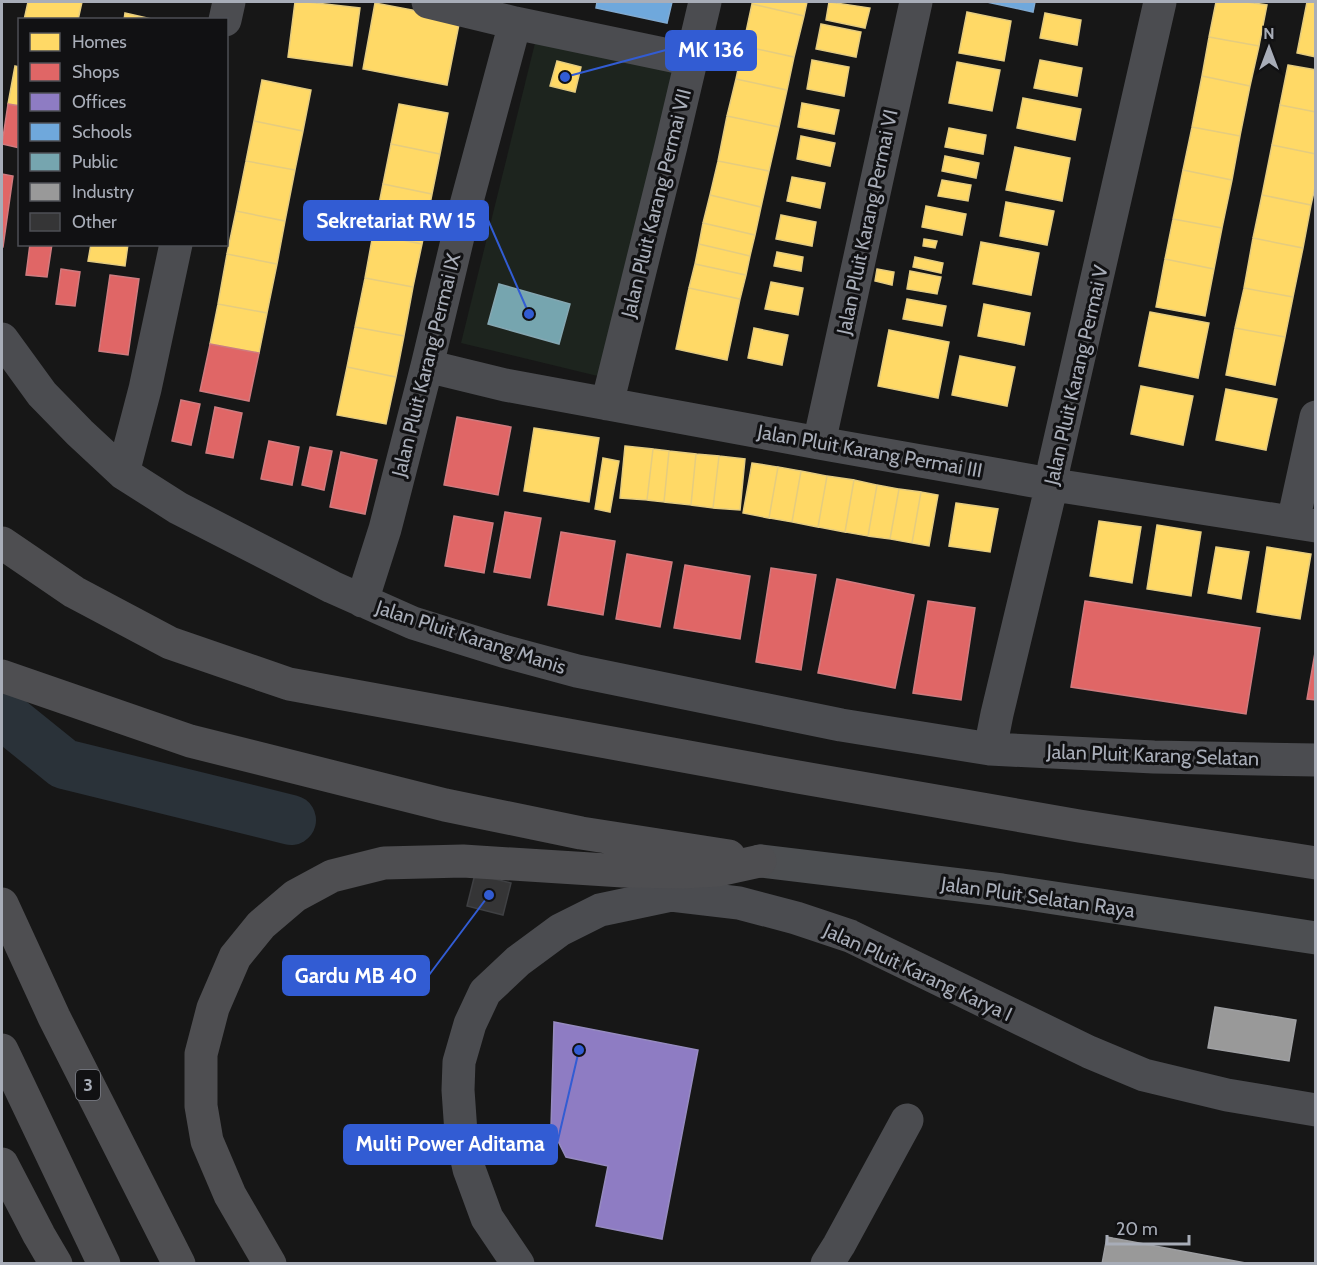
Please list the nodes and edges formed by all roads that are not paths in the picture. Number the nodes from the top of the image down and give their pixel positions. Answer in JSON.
{"nodes":[{"id":1,"x":229,"y":2,"type":"edge"},
{"id":2,"x":428,"y":2,"type":"edge"},
{"id":3,"x":705,"y":2,"type":"edge"},
{"id":4,"x":916,"y":2,"type":"edge"},
{"id":5,"x":1160,"y":2,"type":"edge"},
{"id":6,"x":225,"y":18,"type":"edge"},
{"id":7,"x":515,"y":23,"type":"junction"},
{"id":8,"x":692,"y":60,"type":"junction"},
{"id":9,"x":176,"y":246,"type":"edge"},
{"id":10,"x":2,"y":339,"type":"edge"},
{"id":11,"x":428,"y":366,"type":"junction"},
{"id":12,"x":607,"y":404,"type":"junction"},
{"id":13,"x":1316,"y":417,"type":"edge"},
{"id":14,"x":819,"y":443,"type":"junction"},
{"id":15,"x":123,"y":473,"type":"junction"},
{"id":16,"x":1052,"y":484,"type":"junction"},
{"id":17,"x":1304,"y":524,"type":"edge"},
{"id":18,"x":2,"y":543,"type":"edge"},
{"id":19,"x":362,"y":601,"type":"junction"},
{"id":20,"x":2,"y":676,"type":"edge"},
{"id":21,"x":990,"y":749,"type":"junction"},
{"id":22,"x":1316,"y":760,"type":"edge"},
{"id":23,"x":760,"y":861,"type":"junction"},
{"id":24,"x":1316,"y":863,"type":"edge"},
{"id":25,"x":2,"y":904,"type":"edge"},
{"id":26,"x":1316,"y":938,"type":"edge"},
{"id":27,"x":2,"y":1050,"type":"edge"},
{"id":28,"x":1316,"y":1110,"type":"edge"},
{"id":29,"x":907,"y":1120,"type":"dead end"},
{"id":30,"x":2,"y":1164,"type":"edge"},
{"id":31,"x":56,"y":1263,"type":"edge"},
{"id":32,"x":105,"y":1263,"type":"edge"},
{"id":33,"x":179,"y":1263,"type":"edge"},
{"id":34,"x":270,"y":1263,"type":"edge"},
{"id":35,"x":518,"y":1263,"type":"edge"},
{"id":36,"x":827,"y":1263,"type":"edge"}],
"edges":[{"from":1,"to":6,"type":"street"},
{"from":2,"to":7,"type":"street"},
{"from":3,"to":8,"type":"street","name":"Jalan Pluit Karang Permai VII"},
{"from":4,"to":14,"type":"street","name":"Jalan Pluit Karang Permai VI"},
{"from":5,"to":16,"type":"street","name":"Jalan Pluit Karang Permai V"},
{"from":7,"to":8,"type":"street"},
{"from":7,"to":11,"type":"street","name":"Jalan Pluit Karang Permai IX"},
{"from":8,"to":12,"type":"street","name":"Jalan Pluit Karang Permai VII"},
{"from":9,"to":15,"type":"street"},
{"from":10,"to":15,"type":"street","name":"Jalan Pluit Karang Manis"},
{"from":11,"to":12,"type":"street","name":"Jalan Pluit Karang Permai III"},
{"from":11,"to":19,"type":"street","name":"Jalan Pluit Karang Permai IX"},
{"from":12,"to":14,"type":"street","name":"Jalan Pluit Karang Permai III"},
{"from":13,"to":17,"type":"street"},
{"from":14,"to":16,"type":"street","name":"Jalan Pluit Karang Permai III"},
{"from":15,"to":19,"type":"street","name":"Jalan Pluit Karang Manis"},
{"from":16,"to":17,"type":"street","name":"Jalan Pluit Karang Permai III"},
{"from":16,"to":21,"type":"street","name":"Jalan Pluit Karang Permai V"},
{"from":18,"to":24,"type":"highway"},
{"from":19,"to":21,"type":"street","name":"Jalan Pluit Karang Manis"},
{"from":20,"to":23,"type":"highway"},
{"from":21,"to":22,"type":"street","name":"Jalan Pluit Karang Selatan"},
{"from":23,"to":26,"type":"main road","name":"Jalan Pluit Selatan Raya"},
{"from":23,"to":34,"type":"highway"},
{"from":25,"to":33,"type":"highway","number":"3"},
{"from":27,"to":32,"type":"highway"},
{"from":28,"to":35,"type":"street","name":"Jalan Pluit Karang Karya I"},
{"from":29,"to":36,"type":"street"},
{"from":30,"to":31,"type":"highway"}]}
